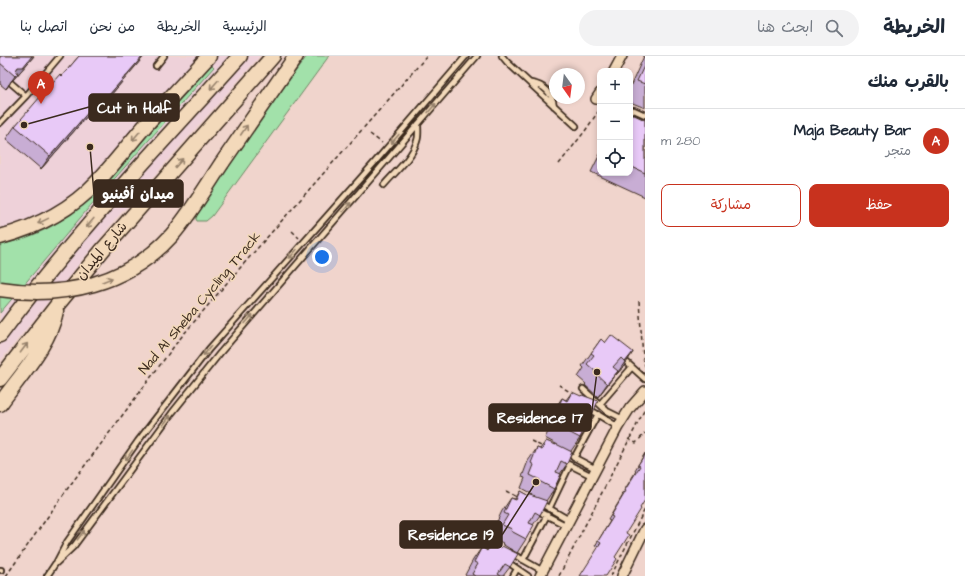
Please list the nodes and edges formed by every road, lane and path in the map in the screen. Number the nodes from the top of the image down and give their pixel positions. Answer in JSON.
{"nodes":[{"id":1,"x":60,"y":56,"type":"edge"},
{"id":2,"x":164,"y":56,"type":"edge"},
{"id":3,"x":209,"y":56,"type":"edge"},
{"id":4,"x":240,"y":56,"type":"edge"},
{"id":5,"x":273,"y":56,"type":"edge"},
{"id":6,"x":296,"y":56,"type":"edge"},
{"id":7,"x":427,"y":56,"type":"edge"},
{"id":8,"x":466,"y":56,"type":"edge"},
{"id":9,"x":477,"y":56,"type":"edge"},
{"id":10,"x":502,"y":56,"type":"edge"},
{"id":11,"x":622,"y":56,"type":"edge"},
{"id":12,"x":156,"y":66,"type":"dead end"},
{"id":13,"x":616,"y":68,"type":"edge"},
{"id":14,"x":11,"y":83,"type":"edge"},
{"id":15,"x":26,"y":96,"type":"junction"},
{"id":16,"x":633,"y":110,"type":"edge"},
{"id":17,"x":597,"y":113,"type":"edge"},
{"id":18,"x":645,"y":115,"type":"edge"},
{"id":19,"x":0,"y":123,"type":"edge"},
{"id":20,"x":418,"y":124,"type":"junction"},
{"id":21,"x":576,"y":126,"type":"dead end"},
{"id":22,"x":370,"y":134,"type":"dead end"},
{"id":23,"x":382,"y":143,"type":"dead end"},
{"id":24,"x":559,"y":164,"type":"dead end"},
{"id":25,"x":384,"y":185,"type":"dead end"},
{"id":26,"x":292,"y":231,"type":"dead end"},
{"id":27,"x":0,"y":237,"type":"edge"},
{"id":28,"x":304,"y":242,"type":"junction"},
{"id":29,"x":317,"y":253,"type":"dead end"},
{"id":30,"x":323,"y":258,"type":"dead end"},
{"id":31,"x":0,"y":289,"type":"edge"},
{"id":32,"x":639,"y":301,"type":"dead end"},
{"id":33,"x":58,"y":304,"type":"junction"},
{"id":34,"x":0,"y":335,"type":"edge"},
{"id":35,"x":620,"y":357,"type":"edge"},
{"id":36,"x":632,"y":366,"type":"junction"},
{"id":37,"x":645,"y":366,"type":"edge"},
{"id":38,"x":0,"y":379,"type":"edge"},
{"id":39,"x":645,"y":379,"type":"edge"},
{"id":40,"x":559,"y":385,"type":"dead end"},
{"id":41,"x":583,"y":389,"type":"dead end"},
{"id":42,"x":645,"y":391,"type":"edge"},
{"id":43,"x":579,"y":397,"type":"edge"},
{"id":44,"x":0,"y":404,"type":"edge"},
{"id":45,"x":600,"y":404,"type":"junction"},
{"id":46,"x":584,"y":406,"type":"edge"},
{"id":47,"x":645,"y":409,"type":"edge"},
{"id":48,"x":598,"y":414,"type":"junction"},
{"id":49,"x":620,"y":423,"type":"junction"},
{"id":50,"x":645,"y":433,"type":"edge"},
{"id":51,"x":628,"y":439,"type":"junction"},
{"id":52,"x":531,"y":441,"type":"dead end"},
{"id":53,"x":545,"y":448,"type":"edge"},
{"id":54,"x":567,"y":454,"type":"edge"},
{"id":55,"x":556,"y":458,"type":"edge"},
{"id":56,"x":574,"y":458,"type":"junction"},
{"id":57,"x":570,"y":465,"type":"junction"},
{"id":58,"x":594,"y":472,"type":"junction"},
{"id":59,"x":534,"y":500,"type":"edge"},
{"id":60,"x":530,"y":506,"type":"edge"},
{"id":61,"x":549,"y":509,"type":"junction"},
{"id":62,"x":645,"y":509,"type":"edge"},
{"id":63,"x":547,"y":515,"type":"junction"},
{"id":64,"x":568,"y":523,"type":"junction"},
{"id":65,"x":645,"y":529,"type":"edge"},
{"id":66,"x":507,"y":551,"type":"edge"},
{"id":67,"x":502,"y":558,"type":"edge"},
{"id":68,"x":523,"y":560,"type":"junction"},
{"id":69,"x":55,"y":564,"type":"junction"},
{"id":70,"x":517,"y":569,"type":"junction"},
{"id":71,"x":542,"y":573,"type":"edge"},
{"id":72,"x":6,"y":576,"type":"edge"},
{"id":73,"x":47,"y":576,"type":"edge"},
{"id":74,"x":513,"y":576,"type":"edge"},
{"id":75,"x":528,"y":576,"type":"edge"},
{"id":76,"x":558,"y":576,"type":"edge"},
{"id":77,"x":611,"y":576,"type":"edge"},
{"id":78,"x":622,"y":576,"type":"edge"}],
"edges":[{"from":1,"to":15,"type":"lane"},
{"from":2,"to":12,"type":"lane"},
{"from":3,"to":27,"type":"main road","one_way":true},
{"from":4,"to":34,"type":"main road","name":"شارع الميدان","one_way":true},
{"from":33,"to":5,"type":"main road","name":"شارع الميدان","one_way":true},
{"from":31,"to":6,"type":"main road","one_way":true,"bridge":true},
{"from":7,"to":72,"type":"path","name":"Nad Al Sheba Cycling Track"},
{"from":8,"to":28,"type":"lane","one_way":true},
{"from":20,"to":9,"type":"lane","one_way":true},
{"from":10,"to":21,"type":"lane"},
{"from":11,"to":13,"type":"street"},
{"from":14,"to":15,"type":"lane"},
{"from":15,"to":19,"type":"lane"},
{"from":16,"to":18,"type":"lane"},
{"from":17,"to":24,"type":"path"},
{"from":20,"to":25,"type":"lane"},
{"from":69,"to":20,"type":"lane","one_way":true},
{"from":22,"to":23,"type":"path"},
{"from":26,"to":28,"type":"path"},
{"from":28,"to":69,"type":"lane","one_way":true},
{"from":29,"to":30,"type":"path"},
{"from":32,"to":37,"type":"path"},
{"from":38,"to":33,"type":"main road","name":"شارع الميدان","one_way":true},
{"from":33,"to":44,"type":"main road"},
{"from":35,"to":36,"type":"lane"},
{"from":36,"to":39,"type":"lane"},
{"from":36,"to":45,"type":"lane"},
{"from":40,"to":43,"type":"path"},
{"from":41,"to":45,"type":"lane"},
{"from":42,"to":49,"type":"street"},
{"from":45,"to":49,"type":"lane"},
{"from":46,"to":48,"type":"lane"},
{"from":47,"to":51,"type":"path"},
{"from":48,"to":49,"type":"lane"},
{"from":48,"to":56,"type":"lane"},
{"from":49,"to":58,"type":"street"},
{"from":50,"to":51,"type":"path"},
{"from":51,"to":76,"type":"path"},
{"from":52,"to":53,"type":"path"},
{"from":54,"to":56,"type":"lane"},
{"from":55,"to":57,"type":"lane"},
{"from":56,"to":58,"type":"lane"},
{"from":57,"to":58,"type":"lane"},
{"from":57,"to":61,"type":"lane"},
{"from":58,"to":64,"type":"street"},
{"from":59,"to":61,"type":"lane"},
{"from":60,"to":63,"type":"lane"},
{"from":61,"to":64,"type":"lane"},
{"from":62,"to":77,"type":"path"},
{"from":63,"to":64,"type":"lane"},
{"from":63,"to":68,"type":"lane"},
{"from":64,"to":71,"type":"street"},
{"from":65,"to":78,"type":"street"},
{"from":66,"to":68,"type":"lane"},
{"from":67,"to":70,"type":"lane"},
{"from":68,"to":71,"type":"lane"},
{"from":69,"to":73,"type":"lane"},
{"from":70,"to":74,"type":"lane"},
{"from":70,"to":75,"type":"lane"}]}
